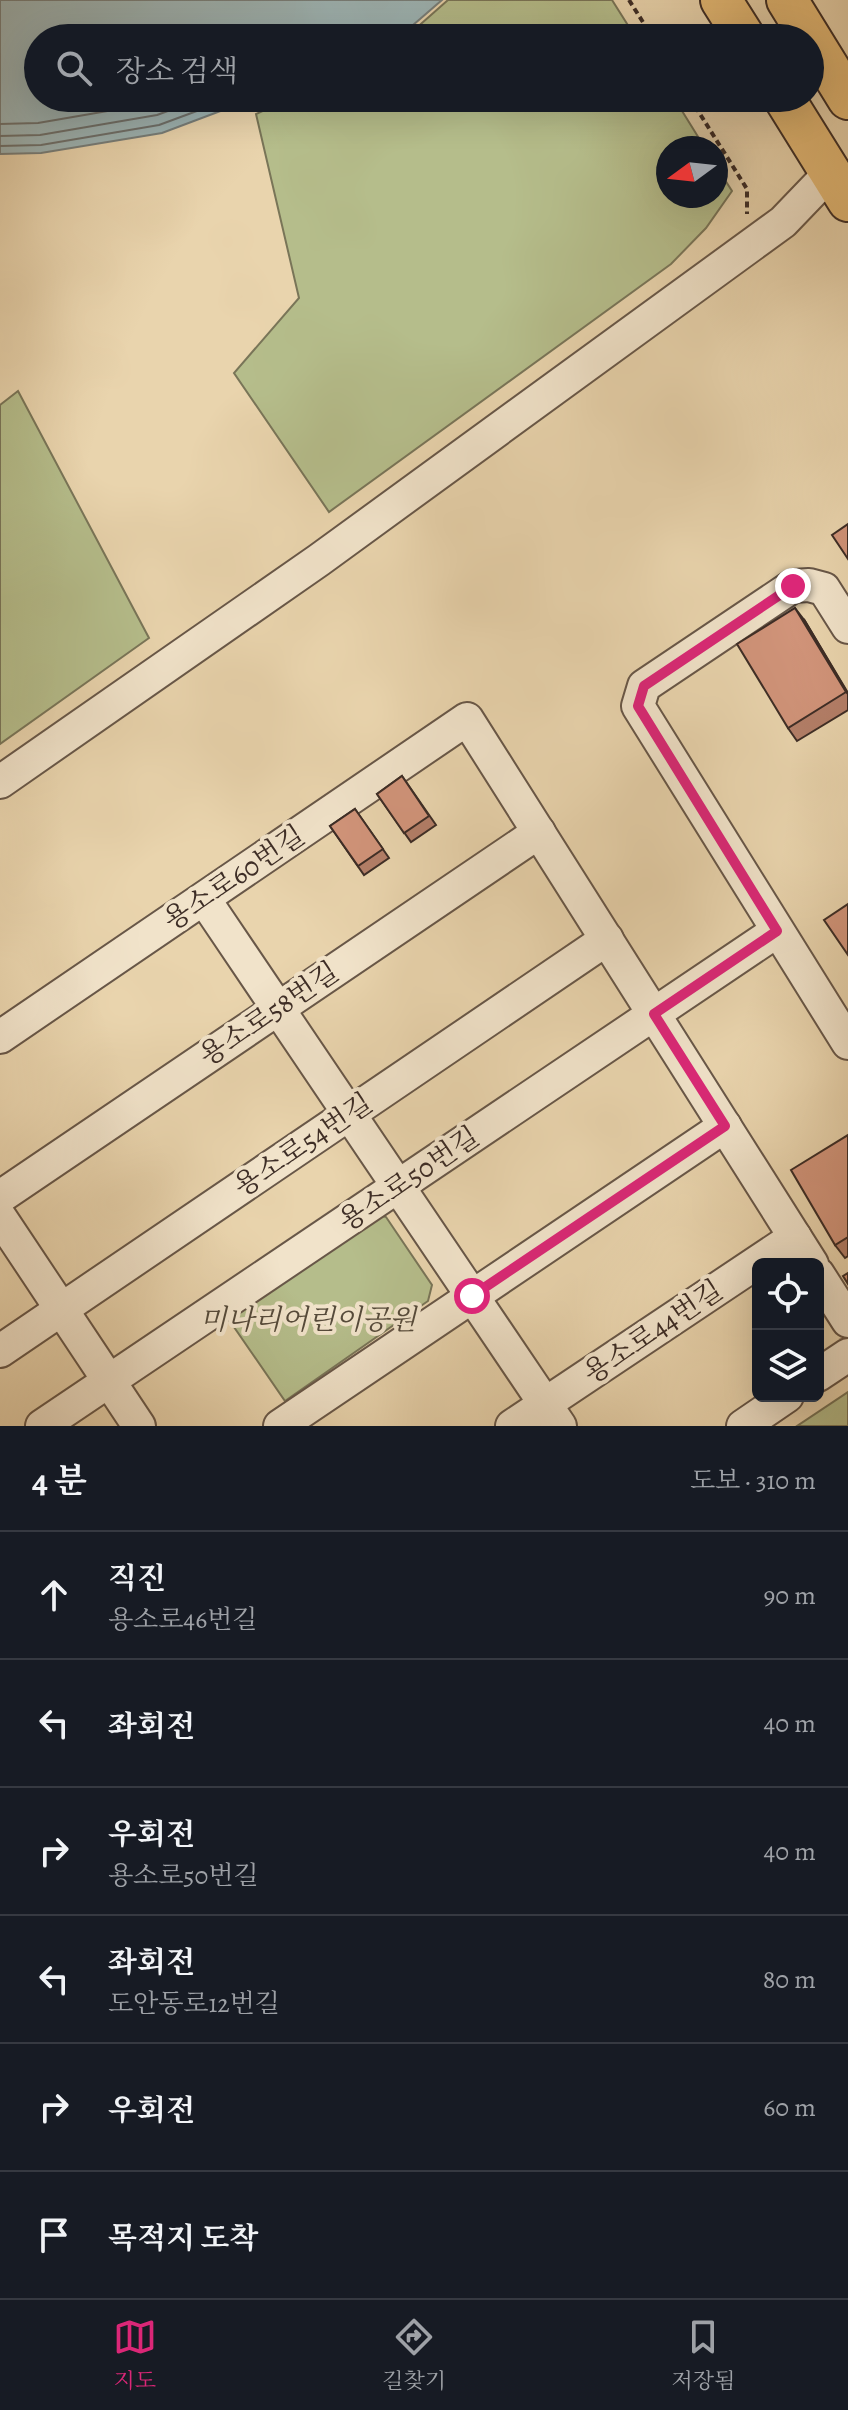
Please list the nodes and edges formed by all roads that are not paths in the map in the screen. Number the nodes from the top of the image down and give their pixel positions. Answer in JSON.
{"nodes":[{"id":1,"x":721,"y":0,"type":"edge"},
{"id":2,"x":787,"y":0,"type":"edge"},
{"id":3,"x":736,"y":24,"type":"edge"},
{"id":4,"x":802,"y":24,"type":"edge"},
{"id":5,"x":824,"y":60,"type":"edge"},
{"id":6,"x":848,"y":99,"type":"edge"},
{"id":7,"x":793,"y":112,"type":"edge"},
{"id":8,"x":840,"y":187,"type":"edge"},
{"id":9,"x":848,"y":627,"type":"edge"},
{"id":10,"x":0,"y":782,"type":"edge"},
{"id":11,"x":539,"y":832,"type":"junction"},
{"id":12,"x":204,"y":899,"type":"junction"},
{"id":13,"x":777,"y":931,"type":"junction"},
{"id":14,"x":607,"y":939,"type":"junction"},
{"id":15,"x":278,"y":1008,"type":"junction"},
{"id":16,"x":654,"y":1014,"type":"junction"},
{"id":17,"x":0,"y":1037,"type":"edge"},
{"id":18,"x":848,"y":1043,"type":"edge"},
{"id":19,"x":349,"y":1114,"type":"junction"},
{"id":20,"x":725,"y":1126,"type":"junction"},
{"id":21,"x":398,"y":1186,"type":"junction"},
{"id":22,"x":0,"y":1197,"type":"edge"},
{"id":23,"x":0,"y":1217,"type":"edge"},
{"id":24,"x":795,"y":1237,"type":"junction"},
{"id":25,"x":808,"y":1258,"type":"edge"},
{"id":26,"x":824,"y":1283,"type":"edge"},
{"id":27,"x":472,"y":1296,"type":"junction"},
{"id":28,"x":61,"y":1309,"type":"junction"},
{"id":29,"x":848,"y":1321,"type":"edge"},
{"id":30,"x":0,"y":1351,"type":"edge"},
{"id":31,"x":848,"y":1355,"type":"edge"},
{"id":32,"x":824,"y":1371,"type":"edge"},
{"id":33,"x":109,"y":1381,"type":"junction"},
{"id":34,"x":778,"y":1402,"type":"edge"},
{"id":35,"x":552,"y":1415,"type":"edge"},
{"id":36,"x":42,"y":1426,"type":"edge"},
{"id":37,"x":139,"y":1426,"type":"edge"},
{"id":38,"x":280,"y":1426,"type":"edge"},
{"id":39,"x":512,"y":1426,"type":"edge"},
{"id":40,"x":743,"y":1426,"type":"edge"}],
"edges":[{"from":1,"to":3,"type":"main road"},
{"from":2,"to":4,"type":"main road"},
{"from":5,"to":6,"type":"main road"},
{"from":7,"to":8,"type":"main road"},
{"from":8,"to":10,"type":"street"},
{"from":9,"to":13,"type":"street"},
{"from":11,"to":12,"type":"street","name":"용소로60번길"},
{"from":11,"to":14,"type":"street"},
{"from":11,"to":15,"type":"street","name":"용소로58번길"},
{"from":12,"to":15,"type":"street"},
{"from":12,"to":17,"type":"street","name":"용소로60번길"},
{"from":13,"to":16,"type":"street","name":"용소로50번길"},
{"from":13,"to":18,"type":"street"},
{"from":14,"to":16,"type":"street"},
{"from":14,"to":19,"type":"street","name":"용소로54번길"},
{"from":15,"to":19,"type":"street"},
{"from":15,"to":22,"type":"street","name":"용소로58번길"},
{"from":16,"to":20,"type":"street"},
{"from":16,"to":21,"type":"street","name":"용소로50번길"},
{"from":19,"to":21,"type":"street"},
{"from":19,"to":28,"type":"street","name":"용소로54번길"},
{"from":20,"to":24,"type":"street"},
{"from":20,"to":27,"type":"street"},
{"from":21,"to":27,"type":"street"},
{"from":21,"to":33,"type":"street","name":"용소로50번길"},
{"from":23,"to":28,"type":"street"},
{"from":24,"to":25,"type":"street"},
{"from":24,"to":35,"type":"street","name":"용소로44번길"},
{"from":26,"to":29,"type":"street"},
{"from":27,"to":35,"type":"street"},
{"from":27,"to":38,"type":"street"},
{"from":28,"to":30,"type":"street","name":"용소로54번길"},
{"from":28,"to":33,"type":"street"},
{"from":31,"to":32,"type":"street"},
{"from":33,"to":36,"type":"street","name":"용소로50번길"},
{"from":33,"to":37,"type":"street"},
{"from":34,"to":40,"type":"street"},
{"from":35,"to":39,"type":"street","name":"용소로44번길"}]}
